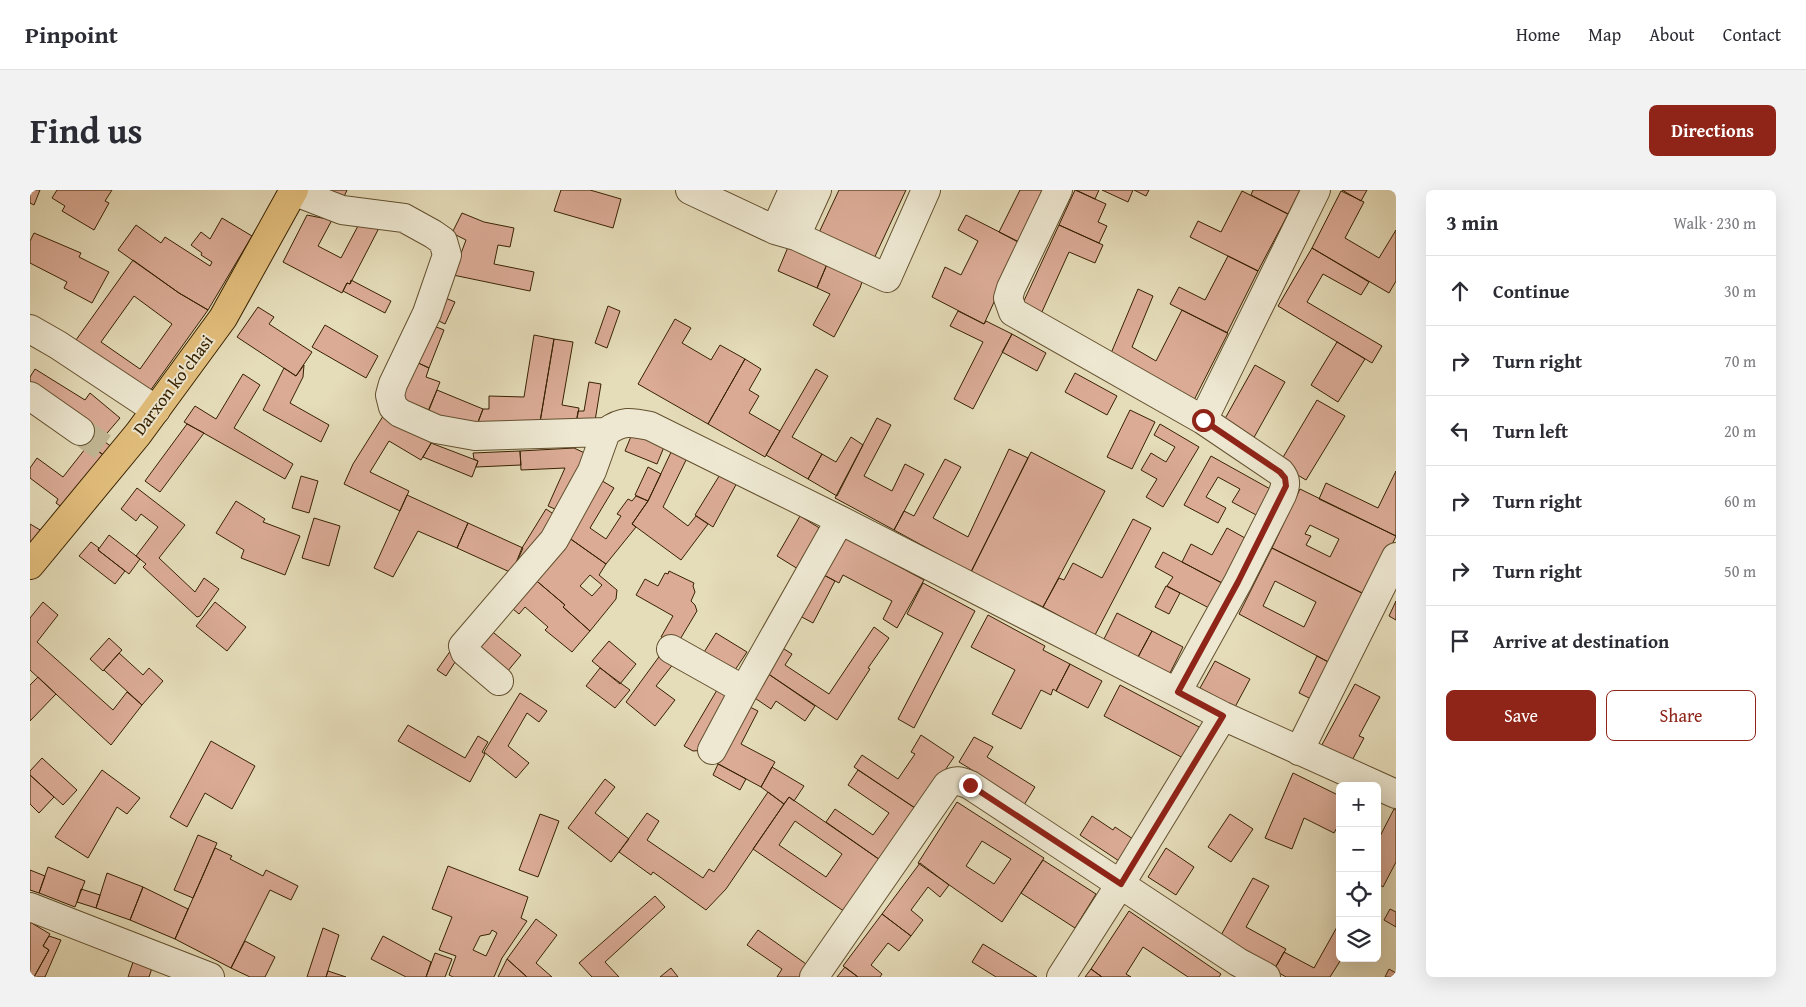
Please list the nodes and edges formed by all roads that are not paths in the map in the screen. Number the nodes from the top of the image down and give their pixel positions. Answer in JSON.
{"nodes":[{"id":1,"x":293,"y":190,"type":"edge"},
{"id":2,"x":690,"y":190,"type":"edge"},
{"id":3,"x":793,"y":190,"type":"edge"},
{"id":4,"x":817,"y":190,"type":"edge"},
{"id":5,"x":926,"y":190,"type":"edge"},
{"id":6,"x":1058,"y":190,"type":"edge"},
{"id":7,"x":1316,"y":190,"type":"edge"},
{"id":8,"x":786,"y":233,"type":"junction"},
{"id":9,"x":30,"y":329,"type":"edge"},
{"id":10,"x":30,"y":396,"type":"edge"},
{"id":11,"x":156,"y":410,"type":"junction"},
{"id":12,"x":1203,"y":420,"type":"junction"},
{"id":13,"x":80,"y":431,"type":"tunnel mouth"},
{"id":14,"x":606,"y":432,"type":"junction"},
{"id":15,"x":840,"y":520,"type":"junction"},
{"id":16,"x":1396,"y":557,"type":"edge"},
{"id":17,"x":30,"y":565,"type":"edge"},
{"id":18,"x":670,"y":649,"type":"dead end"},
{"id":19,"x":499,"y":681,"type":"dead end"},
{"id":20,"x":744,"y":690,"type":"junction"},
{"id":21,"x":1178,"y":692,"type":"junction"},
{"id":22,"x":1223,"y":716,"type":"junction"},
{"id":23,"x":712,"y":750,"type":"dead end"},
{"id":24,"x":1299,"y":750,"type":"junction"},
{"id":25,"x":1396,"y":794,"type":"edge"},
{"id":26,"x":1121,"y":884,"type":"junction"},
{"id":27,"x":30,"y":907,"type":"edge"},
{"id":28,"x":1234,"y":970,"type":"edge"},
{"id":29,"x":210,"y":977,"type":"edge"},
{"id":30,"x":814,"y":977,"type":"edge"},
{"id":31,"x":1061,"y":977,"type":"edge"},
{"id":32,"x":1266,"y":977,"type":"edge"}],
"edges":[{"from":1,"to":11,"type":"main road","name":"Darxon ko'chasi"},
{"from":1,"to":14,"type":"street"},
{"from":2,"to":8,"type":"street"},
{"from":3,"to":8,"type":"street"},
{"from":4,"to":8,"type":"street"},
{"from":5,"to":8,"type":"street"},
{"from":6,"to":12,"type":"street"},
{"from":7,"to":12,"type":"street"},
{"from":9,"to":11,"type":"street"},
{"from":10,"to":13,"type":"street"},
{"from":11,"to":17,"type":"main road","name":"Darxon ko'chasi"},
{"from":12,"to":21,"type":"street"},
{"from":14,"to":15,"type":"street"},
{"from":14,"to":19,"type":"street"},
{"from":15,"to":20,"type":"street"},
{"from":15,"to":21,"type":"street"},
{"from":16,"to":24,"type":"street"},
{"from":18,"to":20,"type":"street"},
{"from":20,"to":23,"type":"street"},
{"from":21,"to":22,"type":"street"},
{"from":22,"to":24,"type":"street"},
{"from":22,"to":26,"type":"street"},
{"from":24,"to":25,"type":"street"},
{"from":26,"to":28,"type":"street"},
{"from":26,"to":30,"type":"street"},
{"from":26,"to":31,"type":"street"},
{"from":27,"to":29,"type":"street"},
{"from":28,"to":32,"type":"street"}]}
